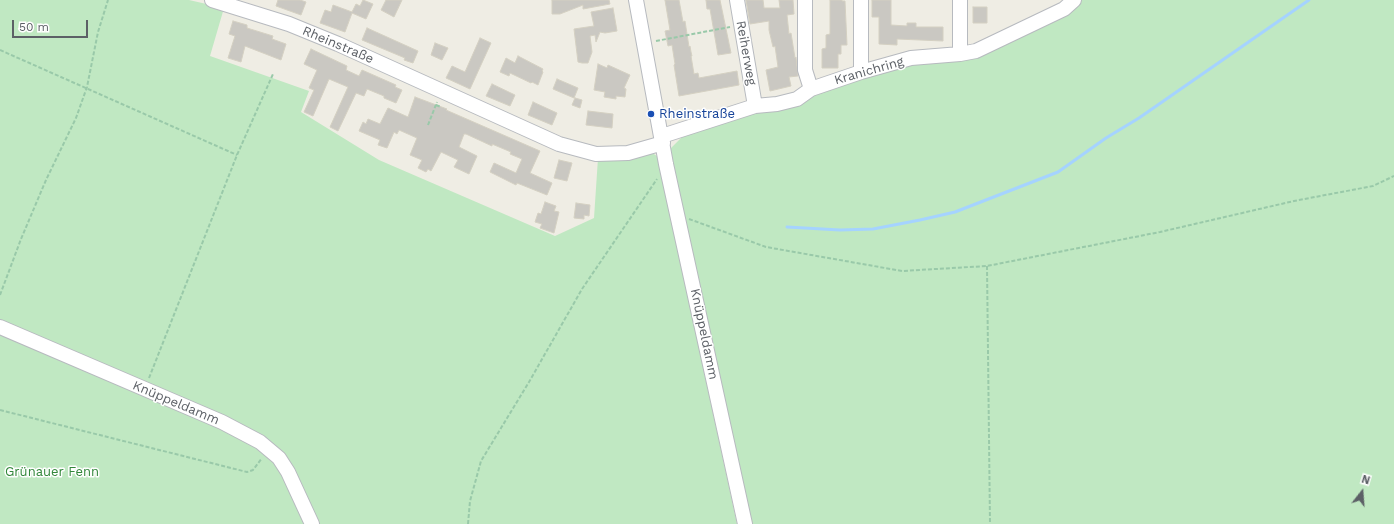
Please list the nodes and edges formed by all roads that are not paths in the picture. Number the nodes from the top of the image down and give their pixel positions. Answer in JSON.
{"nodes":[{"id":1,"x":212,"y":0,"type":"edge"},
{"id":2,"x":636,"y":0,"type":"edge"},
{"id":3,"x":736,"y":0,"type":"edge"},
{"id":4,"x":805,"y":0,"type":"edge"},
{"id":5,"x":861,"y":0,"type":"edge"},
{"id":6,"x":960,"y":0,"type":"edge"},
{"id":7,"x":1074,"y":0,"type":"edge"},
{"id":8,"x":960,"y":54,"type":"junction"},
{"id":9,"x":861,"y":72,"type":"junction"},
{"id":10,"x":811,"y":89,"type":"junction"},
{"id":11,"x":755,"y":106,"type":"junction"},
{"id":12,"x":662,"y":140,"type":"junction"},
{"id":13,"x":0,"y":327,"type":"edge"},
{"id":14,"x":312,"y":524,"type":"edge"},
{"id":15,"x":745,"y":524,"type":"edge"}],
"edges":[{"from":1,"to":12,"type":"street","name":"Rheinstraße"},
{"from":2,"to":12,"type":"street","name":"Knüppeldamm"},
{"from":3,"to":11,"type":"street","name":"Reiherweg"},
{"from":4,"to":10,"type":"street"},
{"from":5,"to":9,"type":"street"},
{"from":6,"to":8,"type":"street"},
{"from":7,"to":8,"type":"street","name":"Kranichring"},
{"from":8,"to":9,"type":"street","name":"Kranichring"},
{"from":9,"to":10,"type":"street","name":"Kranichring"},
{"from":10,"to":11,"type":"street","name":"Kranichring"},
{"from":11,"to":12,"type":"street","name":"Kranichring"},
{"from":12,"to":15,"type":"street","name":"Knüppeldamm"},
{"from":13,"to":14,"type":"street","name":"Knüppeldamm"}]}
